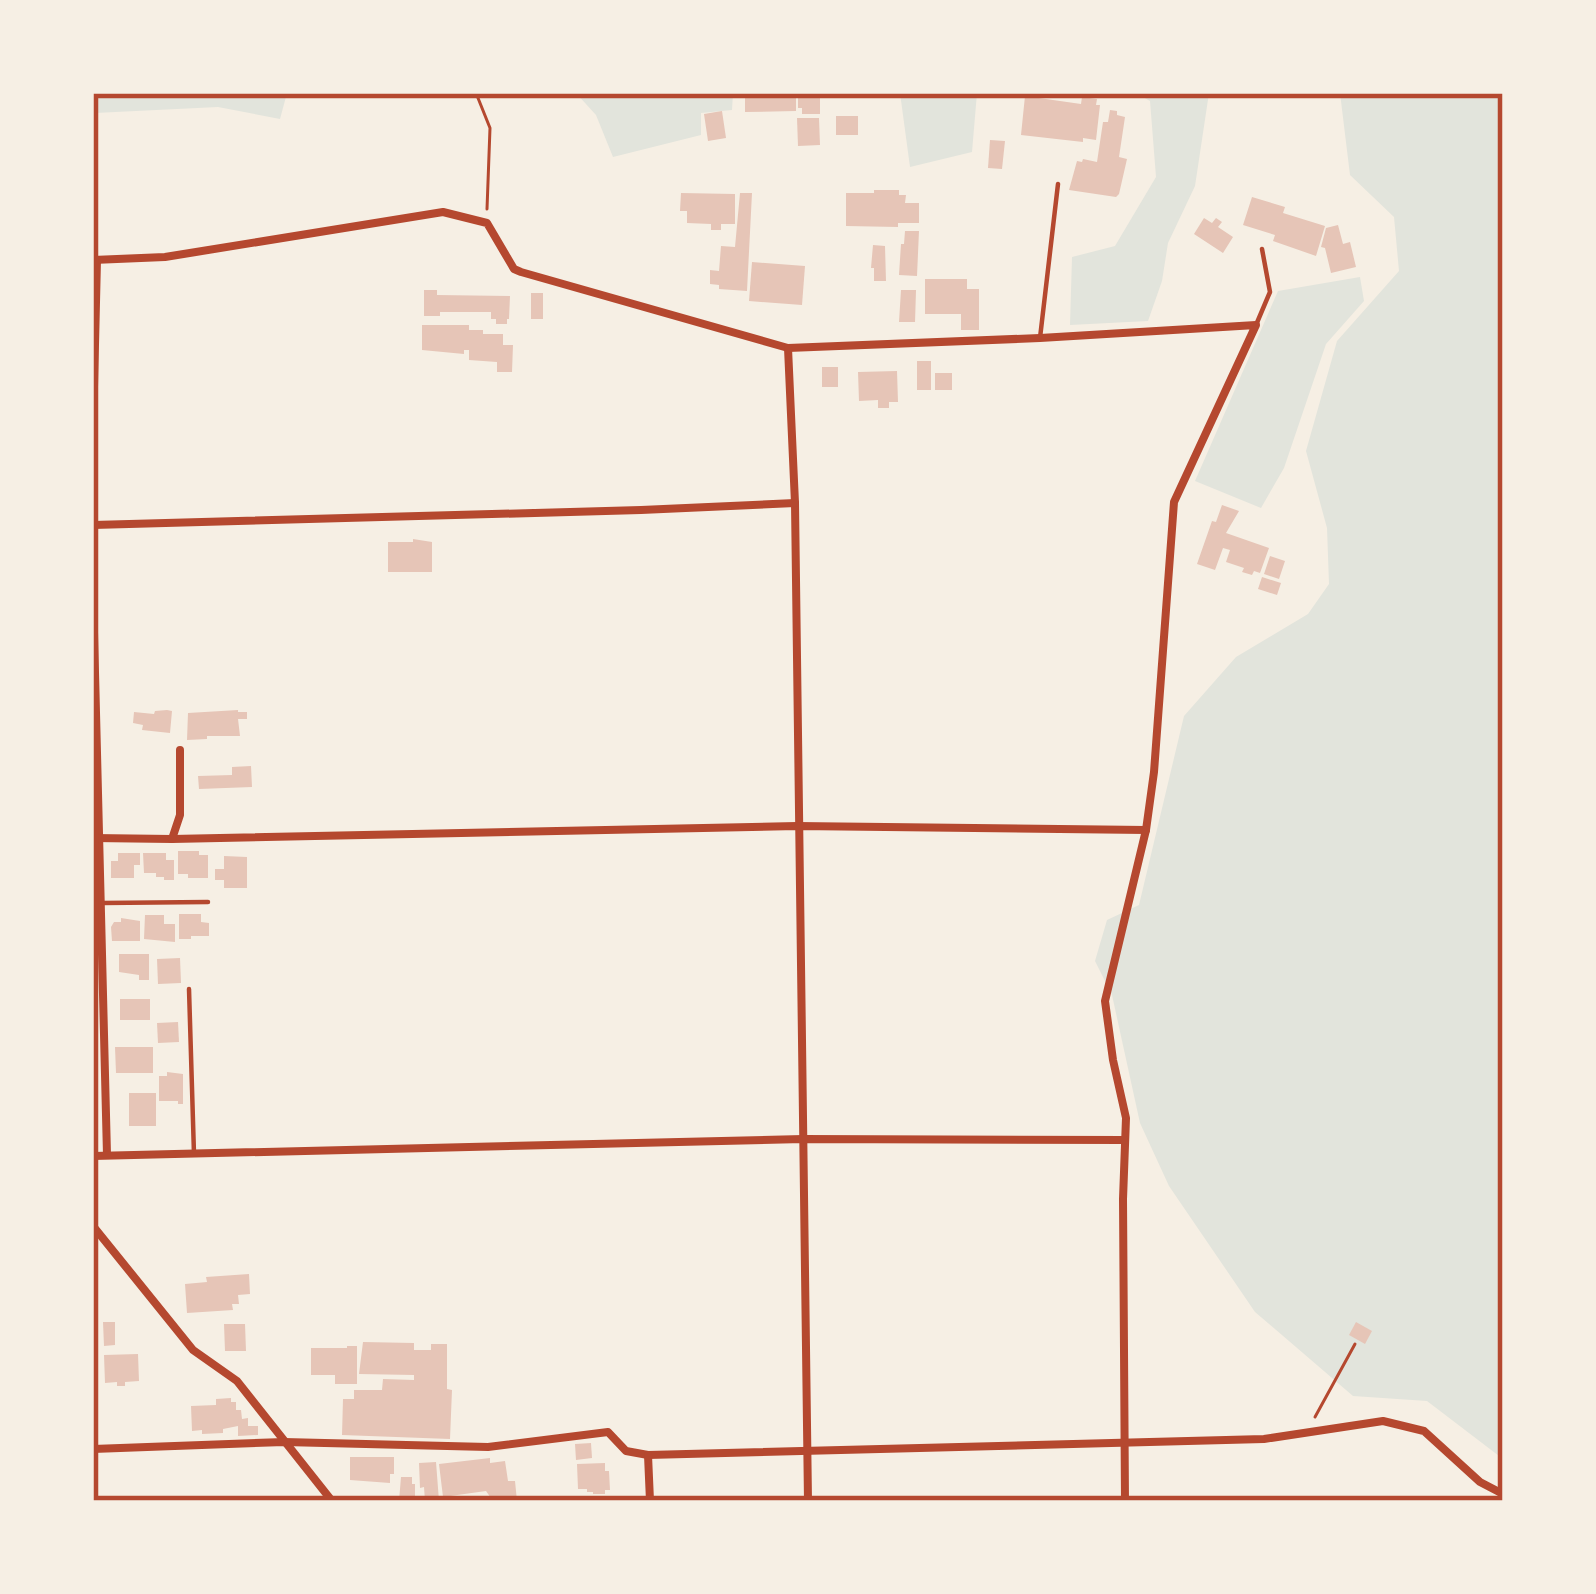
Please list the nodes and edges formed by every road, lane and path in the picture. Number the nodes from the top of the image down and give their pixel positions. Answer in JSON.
{"nodes":[{"id":1,"x":476,"y":93,"type":"edge"},
{"id":2,"x":1058,"y":184,"type":"dead end"},
{"id":3,"x":487,"y":223,"type":"junction"},
{"id":4,"x":1262,"y":249,"type":"dead end"},
{"id":5,"x":95,"y":260,"type":"edge"},
{"id":6,"x":1256,"y":325,"type":"junction"},
{"id":7,"x":1040,"y":338,"type":"junction"},
{"id":8,"x":788,"y":348,"type":"junction"},
{"id":9,"x":93,"y":429,"type":"edge"},
{"id":10,"x":795,"y":503,"type":"junction"},
{"id":11,"x":93,"y":525,"type":"edge"},
{"id":12,"x":93,"y":592,"type":"edge"},
{"id":13,"x":180,"y":750,"type":"dead end"},
{"id":14,"x":797,"y":826,"type":"junction"},
{"id":15,"x":1146,"y":830,"type":"junction"},
{"id":16,"x":95,"y":838,"type":"edge"},
{"id":17,"x":172,"y":838,"type":"junction"},
{"id":18,"x":208,"y":902,"type":"dead end"},
{"id":19,"x":101,"y":903,"type":"junction"},
{"id":20,"x":189,"y":989,"type":"dead end"},
{"id":21,"x":803,"y":1139,"type":"junction"},
{"id":22,"x":1124,"y":1140,"type":"junction"},
{"id":23,"x":194,"y":1154,"type":"junction"},
{"id":24,"x":93,"y":1156,"type":"edge"},
{"id":25,"x":106,"y":1156,"type":"junction"},
{"id":26,"x":93,"y":1226,"type":"edge"},
{"id":27,"x":1355,"y":1345,"type":"dead end"},
{"id":28,"x":1306,"y":1435,"type":"junction"},
{"id":29,"x":284,"y":1442,"type":"junction"},
{"id":30,"x":1123,"y":1444,"type":"junction"},
{"id":31,"x":93,"y":1449,"type":"edge"},
{"id":32,"x":806,"y":1451,"type":"junction"},
{"id":33,"x":648,"y":1455,"type":"junction"},
{"id":34,"x":1503,"y":1494,"type":"edge"},
{"id":35,"x":332,"y":1501,"type":"edge"},
{"id":36,"x":650,"y":1501,"type":"edge"},
{"id":37,"x":808,"y":1501,"type":"edge"},
{"id":38,"x":1125,"y":1501,"type":"edge"}],
"edges":[{"from":1,"to":3,"type":"path"},
{"from":2,"to":7,"type":"lane"},
{"from":3,"to":5,"type":"street"},
{"from":3,"to":8,"type":"street"},
{"from":4,"to":6,"type":"lane"},
{"from":5,"to":9,"type":"street"},
{"from":6,"to":7,"type":"street"},
{"from":6,"to":15,"type":"street"},
{"from":7,"to":8,"type":"street"},
{"from":8,"to":10,"type":"street"},
{"from":10,"to":11,"type":"street"},
{"from":10,"to":14,"type":"street"},
{"from":12,"to":16,"type":"street"},
{"from":13,"to":17,"type":"street"},
{"from":14,"to":15,"type":"street"},
{"from":14,"to":17,"type":"street"},
{"from":14,"to":21,"type":"street"},
{"from":15,"to":22,"type":"street"},
{"from":16,"to":17,"type":"street"},
{"from":16,"to":19,"type":"street"},
{"from":18,"to":19,"type":"lane"},
{"from":19,"to":25,"type":"street"},
{"from":20,"to":23,"type":"lane"},
{"from":21,"to":22,"type":"street"},
{"from":21,"to":23,"type":"street"},
{"from":21,"to":32,"type":"street"},
{"from":22,"to":30,"type":"street"},
{"from":23,"to":25,"type":"street"},
{"from":24,"to":25,"type":"street"},
{"from":26,"to":29,"type":"street"},
{"from":27,"to":28,"type":"path"},
{"from":28,"to":30,"type":"street"},
{"from":28,"to":34,"type":"street"},
{"from":29,"to":31,"type":"street"},
{"from":29,"to":33,"type":"street"},
{"from":29,"to":35,"type":"street"},
{"from":30,"to":32,"type":"street"},
{"from":30,"to":38,"type":"street"},
{"from":32,"to":33,"type":"street"},
{"from":32,"to":37,"type":"street"},
{"from":33,"to":36,"type":"street"}]}
